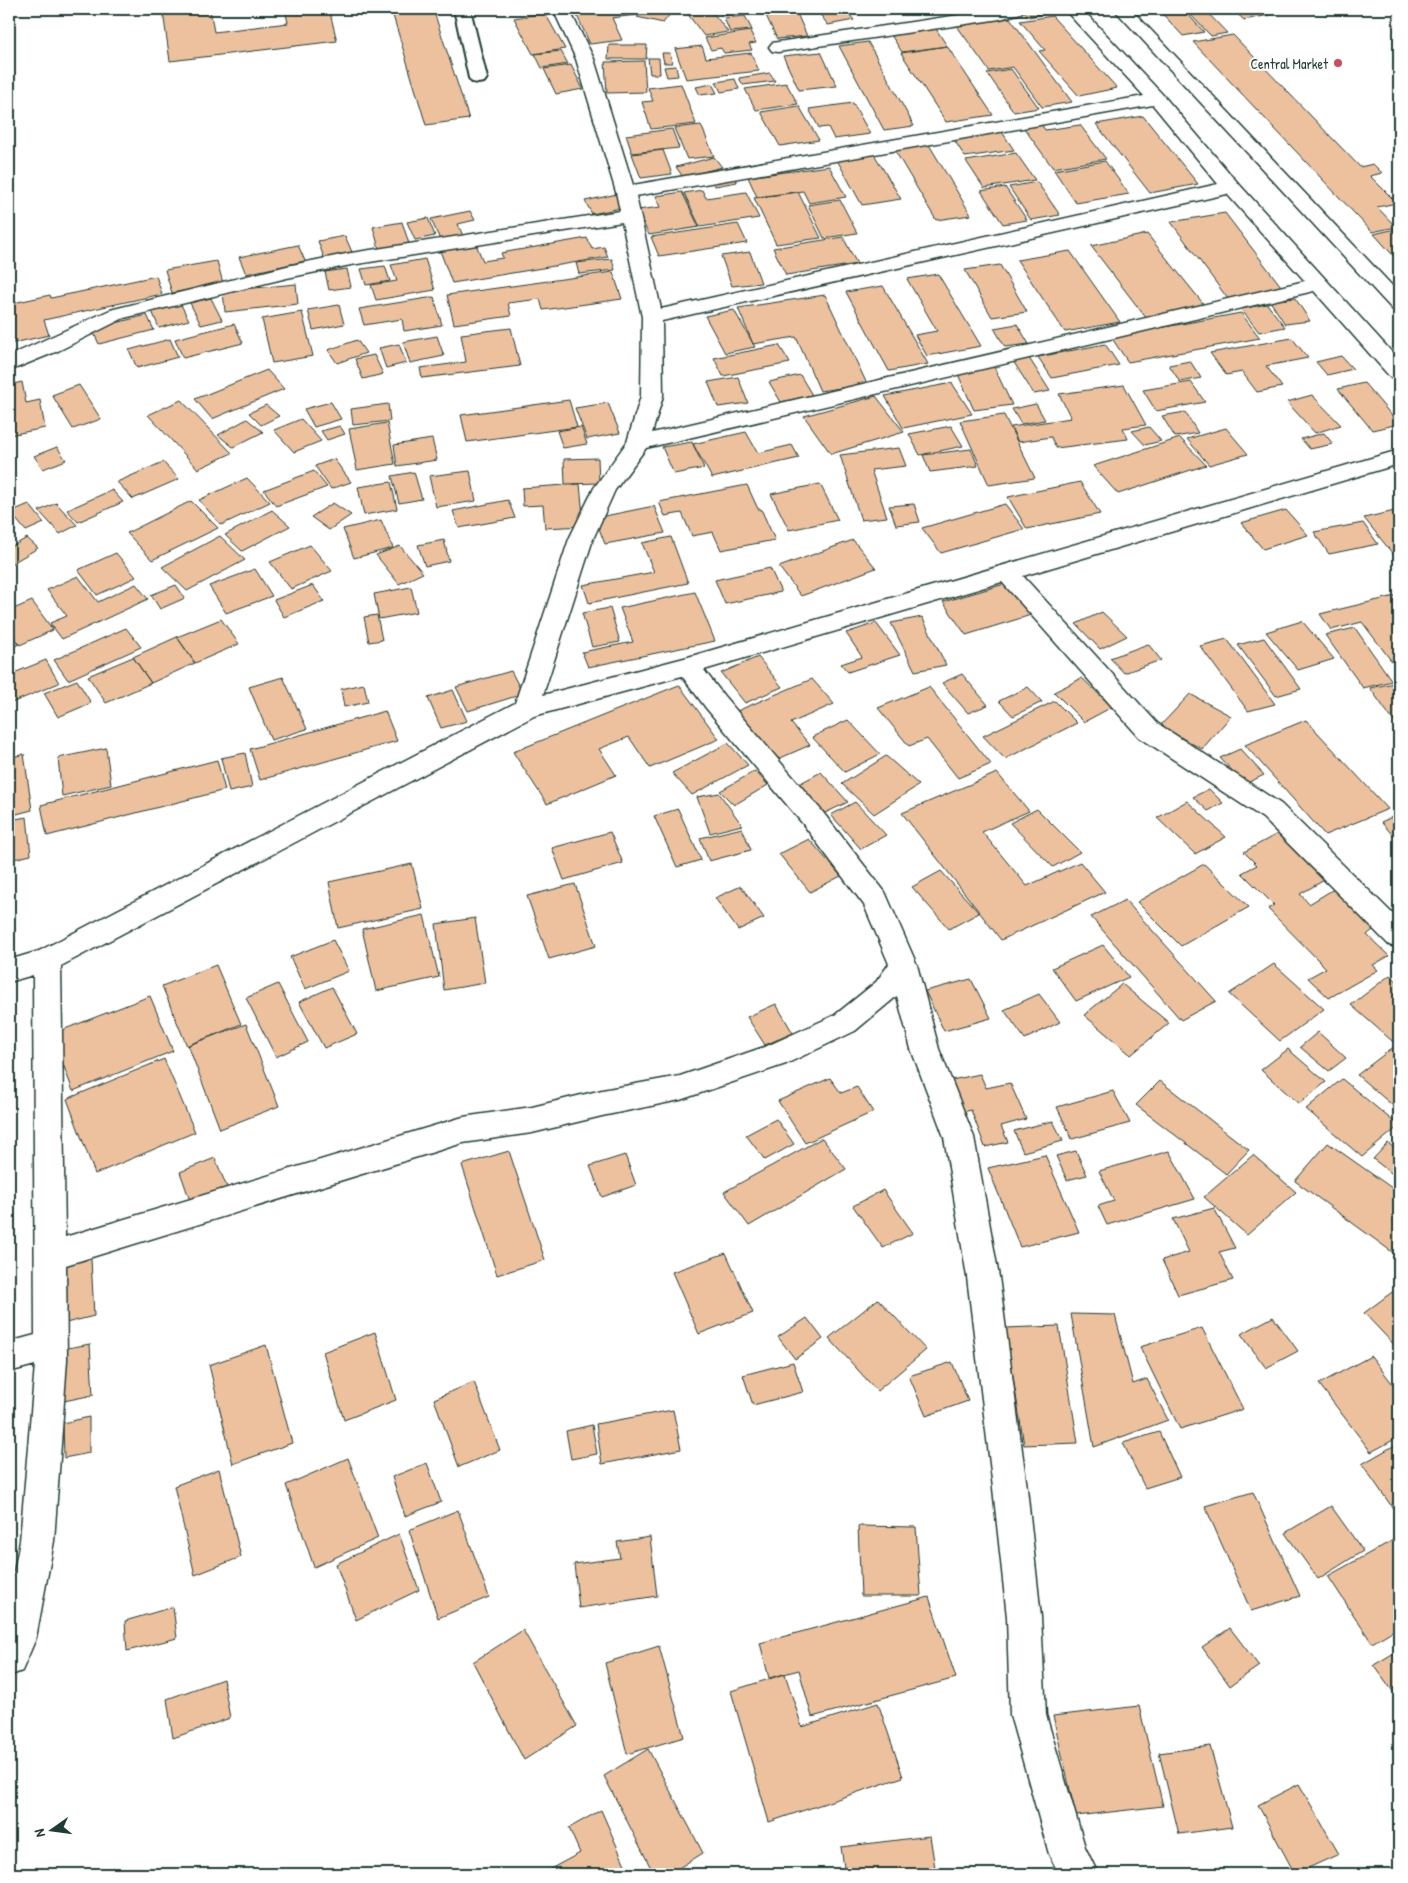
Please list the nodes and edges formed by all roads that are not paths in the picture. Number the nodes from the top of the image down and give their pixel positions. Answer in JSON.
{"nodes":[{"id":1,"x":462,"y":9,"type":"edge"},
{"id":2,"x":561,"y":9,"type":"edge"},
{"id":3,"x":1015,"y":9,"type":"edge"},
{"id":4,"x":1074,"y":9,"type":"edge"},
{"id":5,"x":1122,"y":9,"type":"edge"},
{"id":6,"x":778,"y":47,"type":"dead end"},
{"id":7,"x":478,"y":78,"type":"dead end"},
{"id":8,"x":1157,"y":99,"type":"junction"},
{"id":9,"x":1231,"y":187,"type":"junction"},
{"id":10,"x":626,"y":192,"type":"junction"},
{"id":11,"x":631,"y":215,"type":"junction"},
{"id":12,"x":1319,"y":284,"type":"junction"},
{"id":13,"x":1399,"y":305,"type":"edge"},
{"id":14,"x":652,"y":317,"type":"junction"},
{"id":15,"x":9,"y":364,"type":"edge"},
{"id":16,"x":1399,"y":374,"type":"edge"},
{"id":17,"x":638,"y":443,"type":"junction"},
{"id":18,"x":1399,"y":457,"type":"edge"},
{"id":19,"x":1006,"y":572,"type":"junction"},
{"id":20,"x":688,"y":666,"type":"junction"},
{"id":21,"x":526,"y":710,"type":"junction"},
{"id":22,"x":1399,"y":937,"type":"edge"},
{"id":23,"x":47,"y":960,"type":"junction"},
{"id":24,"x":903,"y":965,"type":"junction"},
{"id":25,"x":9,"y":971,"type":"edge"},
{"id":26,"x":50,"y":1255,"type":"junction"},
{"id":27,"x":50,"y":1346,"type":"junction"},
{"id":28,"x":9,"y":1357,"type":"edge"},
{"id":29,"x":12,"y":1645,"type":"edge"},
{"id":30,"x":1079,"y":1874,"type":"edge"}],
"edges":[{"from":1,"to":7,"type":"lane"},
{"from":2,"to":10,"type":"street"},
{"from":3,"to":6,"type":"street"},
{"from":4,"to":8,"type":"street"},
{"from":5,"to":13,"type":"street"},
{"from":8,"to":9,"type":"street"},
{"from":8,"to":10,"type":"street"},
{"from":9,"to":12,"type":"street"},
{"from":9,"to":14,"type":"street"},
{"from":10,"to":11,"type":"street"},
{"from":11,"to":14,"type":"street"},
{"from":11,"to":15,"type":"street"},
{"from":12,"to":16,"type":"street"},
{"from":12,"to":17,"type":"street"},
{"from":14,"to":17,"type":"street"},
{"from":17,"to":21,"type":"street"},
{"from":18,"to":19,"type":"street"},
{"from":19,"to":20,"type":"street"},
{"from":19,"to":22,"type":"street"},
{"from":20,"to":21,"type":"street"},
{"from":20,"to":24,"type":"street"},
{"from":21,"to":23,"type":"street"},
{"from":23,"to":25,"type":"street"},
{"from":23,"to":26,"type":"street"},
{"from":24,"to":26,"type":"street"},
{"from":24,"to":30,"type":"street"},
{"from":26,"to":27,"type":"street"},
{"from":27,"to":28,"type":"street"},
{"from":27,"to":29,"type":"street"}]}
